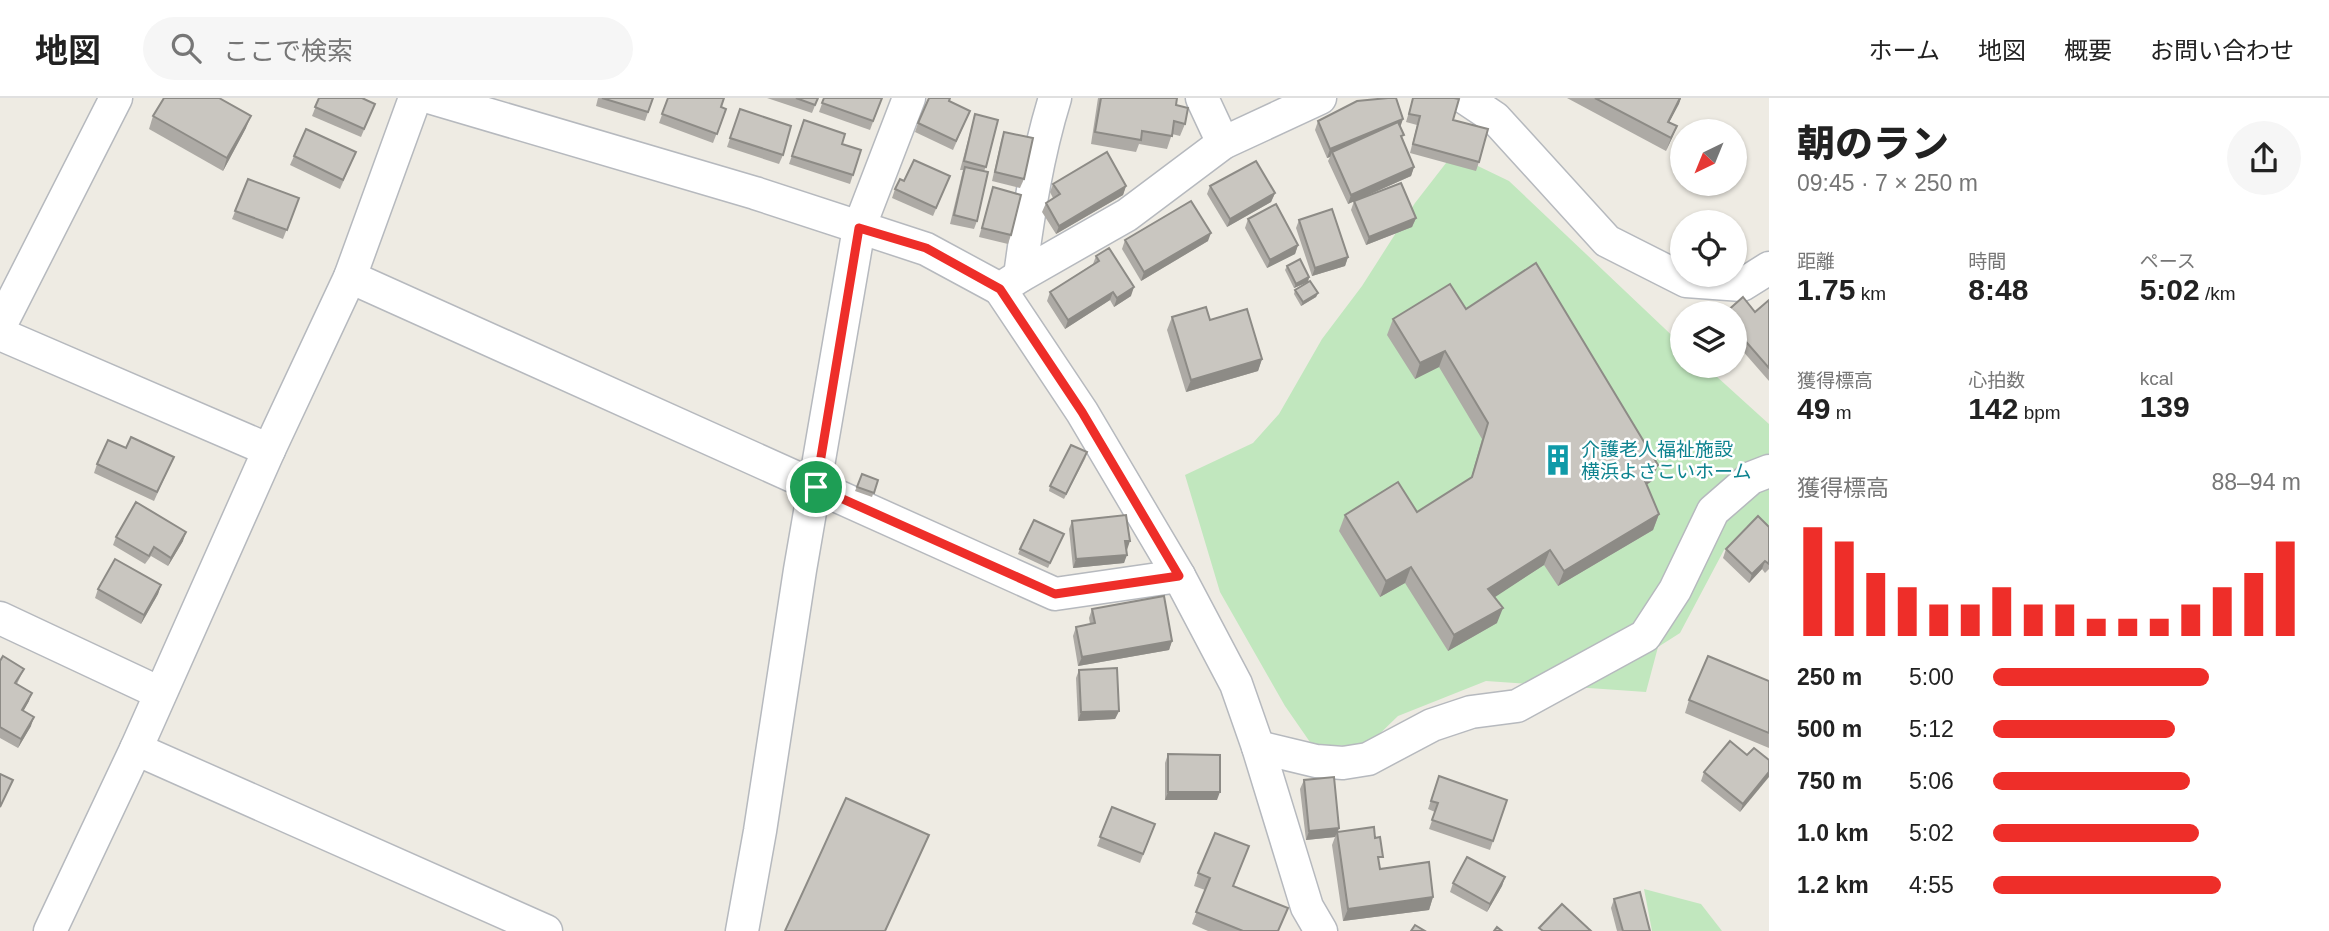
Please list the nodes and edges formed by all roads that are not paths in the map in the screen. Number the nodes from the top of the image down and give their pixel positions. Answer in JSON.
{"nodes":[{"id":1,"x":116,"y":98,"type":"edge"},
{"id":2,"x":415,"y":98,"type":"edge"},
{"id":3,"x":432,"y":98,"type":"edge"},
{"id":4,"x":909,"y":98,"type":"edge"},
{"id":5,"x":1055,"y":98,"type":"edge"},
{"id":6,"x":1202,"y":98,"type":"edge"},
{"id":7,"x":1320,"y":98,"type":"edge"},
{"id":8,"x":1465,"y":98,"type":"edge"},
{"id":9,"x":1223,"y":143,"type":"junction"},
{"id":10,"x":859,"y":228,"type":"junction"},
{"id":11,"x":1769,"y":268,"type":"edge"},
{"id":12,"x":350,"y":277,"type":"junction"},
{"id":13,"x":1010,"y":283,"type":"junction"},
{"id":14,"x":0,"y":326,"type":"edge"},
{"id":15,"x":0,"y":334,"type":"edge"},
{"id":16,"x":269,"y":450,"type":"junction"},
{"id":17,"x":1769,"y":471,"type":"edge"},
{"id":18,"x":816,"y":487,"type":"junction"},
{"id":19,"x":1179,"y":576,"type":"junction"},
{"id":20,"x":0,"y":618,"type":"edge"},
{"id":21,"x":160,"y":692,"type":"junction"},
{"id":22,"x":1258,"y":747,"type":"junction"},
{"id":23,"x":136,"y":749,"type":"junction"},
{"id":24,"x":50,"y":931,"type":"edge"},
{"id":25,"x":546,"y":931,"type":"edge"},
{"id":26,"x":742,"y":931,"type":"edge"},
{"id":27,"x":1321,"y":931,"type":"edge"}],
"edges":[{"from":1,"to":14,"type":"street"},
{"from":2,"to":12,"type":"street"},
{"from":3,"to":10,"type":"street"},
{"from":4,"to":10,"type":"street"},
{"from":5,"to":13,"type":"street"},
{"from":6,"to":9,"type":"street"},
{"from":7,"to":9,"type":"street"},
{"from":8,"to":11,"type":"street"},
{"from":9,"to":13,"type":"street"},
{"from":10,"to":13,"type":"street"},
{"from":10,"to":18,"type":"street"},
{"from":12,"to":16,"type":"street"},
{"from":12,"to":18,"type":"street"},
{"from":13,"to":19,"type":"street"},
{"from":15,"to":16,"type":"street"},
{"from":16,"to":21,"type":"street"},
{"from":17,"to":22,"type":"street"},
{"from":18,"to":19,"type":"street"},
{"from":18,"to":26,"type":"street"},
{"from":19,"to":22,"type":"street"},
{"from":20,"to":21,"type":"street"},
{"from":21,"to":23,"type":"street"},
{"from":22,"to":27,"type":"street"},
{"from":23,"to":24,"type":"street"},
{"from":23,"to":25,"type":"street"}]}
